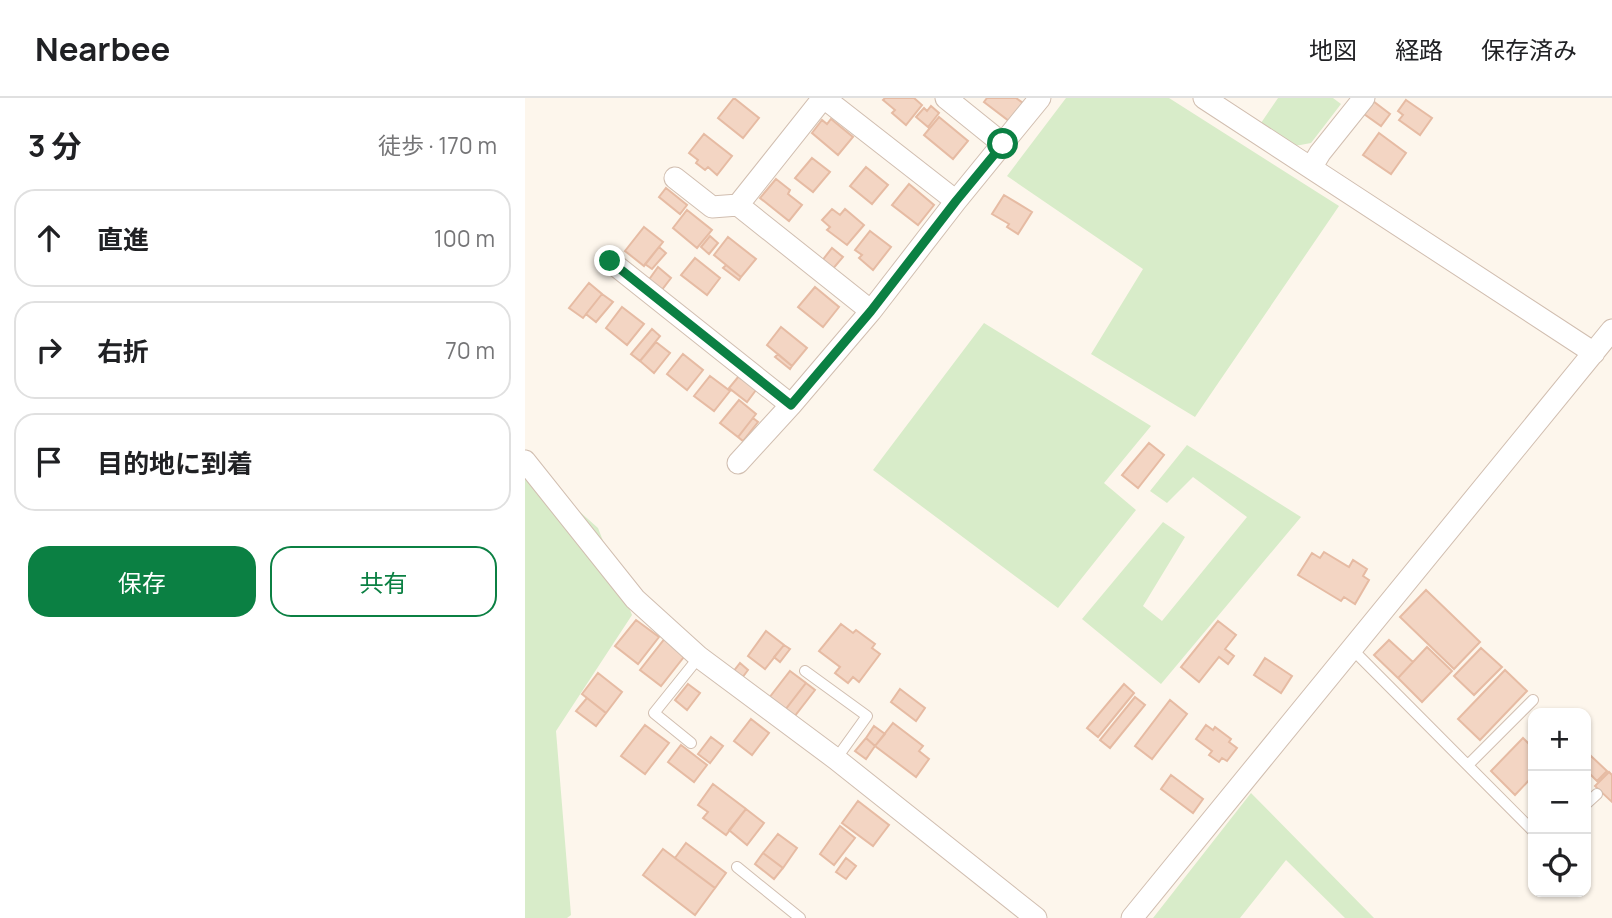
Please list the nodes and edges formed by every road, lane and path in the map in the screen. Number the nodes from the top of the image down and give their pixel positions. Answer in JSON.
{"nodes":[{"id":1,"x":823,"y":98,"type":"edge"},
{"id":2,"x":946,"y":98,"type":"edge"},
{"id":3,"x":1040,"y":98,"type":"edge"},
{"id":4,"x":1204,"y":98,"type":"edge"},
{"id":5,"x":1364,"y":98,"type":"edge"},
{"id":6,"x":1003,"y":144,"type":"junction"},
{"id":7,"x":1311,"y":168,"type":"junction"},
{"id":8,"x":675,"y":178,"type":"dead end"},
{"id":9,"x":956,"y":201,"type":"junction"},
{"id":10,"x":737,"y":205,"type":"junction"},
{"id":11,"x":610,"y":261,"type":"dead end"},
{"id":12,"x":871,"y":311,"type":"junction"},
{"id":13,"x":1612,"y":330,"type":"edge"},
{"id":14,"x":1594,"y":353,"type":"junction"},
{"id":15,"x":791,"y":405,"type":"junction"},
{"id":16,"x":525,"y":461,"type":"edge"},
{"id":17,"x":738,"y":463,"type":"dead end"},
{"id":18,"x":1352,"y":649,"type":"junction"},
{"id":19,"x":699,"y":657,"type":"junction"},
{"id":20,"x":805,"y":671,"type":"dead end"},
{"id":21,"x":1533,"y":700,"type":"dead end"},
{"id":22,"x":691,"y":743,"type":"dead end"},
{"id":23,"x":836,"y":759,"type":"junction"},
{"id":24,"x":1468,"y":765,"type":"junction"},
{"id":25,"x":1597,"y":794,"type":"dead end"},
{"id":26,"x":1591,"y":799,"type":"edge"},
{"id":27,"x":1528,"y":826,"type":"edge"},
{"id":28,"x":737,"y":867,"type":"dead end"},
{"id":29,"x":800,"y":918,"type":"edge"},
{"id":30,"x":1036,"y":918,"type":"edge"},
{"id":31,"x":1132,"y":918,"type":"edge"}],
"edges":[{"from":1,"to":9,"type":"street"},
{"from":1,"to":10,"type":"street"},
{"from":2,"to":6,"type":"street"},
{"from":3,"to":6,"type":"street"},
{"from":4,"to":7,"type":"street"},
{"from":5,"to":7,"type":"street"},
{"from":6,"to":9,"type":"street"},
{"from":7,"to":14,"type":"street"},
{"from":8,"to":10,"type":"street"},
{"from":9,"to":12,"type":"street"},
{"from":10,"to":12,"type":"street"},
{"from":11,"to":15,"type":"street"},
{"from":12,"to":15,"type":"street"},
{"from":13,"to":14,"type":"street"},
{"from":14,"to":18,"type":"street"},
{"from":15,"to":17,"type":"street"},
{"from":16,"to":19,"type":"street"},
{"from":18,"to":24,"type":"lane"},
{"from":18,"to":31,"type":"street"},
{"from":19,"to":22,"type":"lane"},
{"from":19,"to":23,"type":"street"},
{"from":20,"to":23,"type":"lane"},
{"from":21,"to":24,"type":"lane"},
{"from":23,"to":30,"type":"street"},
{"from":24,"to":27,"type":"lane"},
{"from":25,"to":26,"type":"lane"},
{"from":28,"to":29,"type":"lane"}]}
